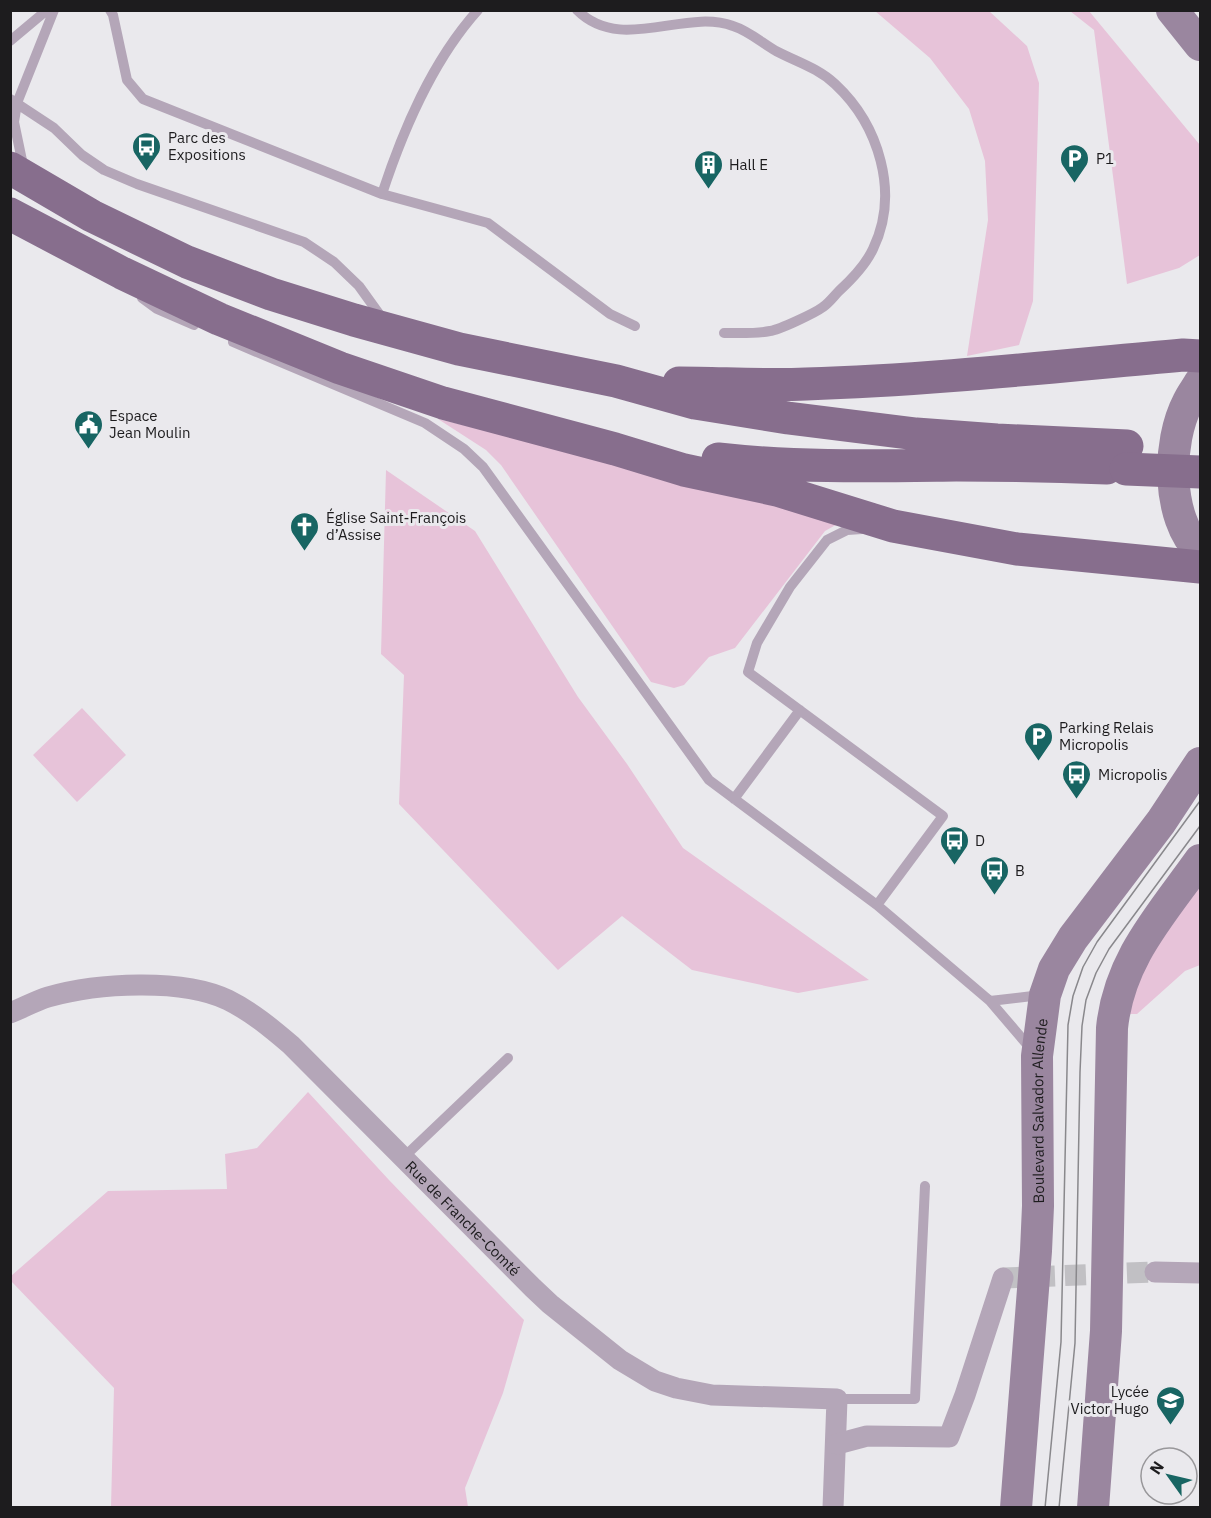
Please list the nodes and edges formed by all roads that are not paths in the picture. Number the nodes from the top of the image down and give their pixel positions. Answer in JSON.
{"nodes":[{"id":1,"x":46,"y":10,"type":"edge"},
{"id":2,"x":54,"y":10,"type":"edge"},
{"id":3,"x":110,"y":10,"type":"edge"},
{"id":4,"x":478,"y":10,"type":"edge"},
{"id":5,"x":577,"y":10,"type":"edge"},
{"id":6,"x":1172,"y":10,"type":"edge"},
{"id":7,"x":10,"y":41,"type":"edge"},
{"id":8,"x":1200,"y":45,"type":"edge"},
{"id":9,"x":14,"y":101,"type":"edge"},
{"id":10,"x":18,"y":172,"type":"edge"},
{"id":11,"x":382,"y":194,"type":"junction"},
{"id":12,"x":10,"y":214,"type":"edge"},
{"id":13,"x":74,"y":249,"type":"junction"},
{"id":14,"x":635,"y":326,"type":"dead end"},
{"id":15,"x":199,"y":327,"type":"dead end"},
{"id":16,"x":390,"y":330,"type":"junction"},
{"id":17,"x":724,"y":333,"type":"dead end"},
{"id":18,"x":221,"y":337,"type":"dead end"},
{"id":19,"x":1200,"y":356,"type":"edge"},
{"id":20,"x":616,"y":381,"type":"junction"},
{"id":21,"x":1200,"y":382,"type":"edge"},
{"id":22,"x":615,"y":449,"type":"junction"},
{"id":23,"x":1200,"y":450,"type":"edge"},
{"id":24,"x":1126,"y":458,"type":"junction"},
{"id":25,"x":1200,"y":472,"type":"edge"},
{"id":26,"x":893,"y":526,"type":"junction"},
{"id":27,"x":1200,"y":551,"type":"edge"},
{"id":28,"x":1200,"y":567,"type":"edge"},
{"id":29,"x":800,"y":710,"type":"junction"},
{"id":30,"x":1200,"y":764,"type":"edge"},
{"id":31,"x":734,"y":799,"type":"junction"},
{"id":32,"x":1200,"y":860,"type":"edge"},
{"id":33,"x":878,"y":905,"type":"junction"},
{"id":34,"x":1045,"y":995,"type":"junction"},
{"id":35,"x":990,"y":1001,"type":"junction"},
{"id":36,"x":10,"y":1014,"type":"edge"},
{"id":37,"x":1037,"y":1056,"type":"junction"},
{"id":38,"x":508,"y":1058,"type":"dead end"},
{"id":39,"x":404,"y":1157,"type":"junction"},
{"id":40,"x":925,"y":1186,"type":"dead end"},
{"id":41,"x":1155,"y":1272,"type":"tunnel mouth"},
{"id":42,"x":1200,"y":1273,"type":"edge"},
{"id":43,"x":1003,"y":1278,"type":"dead end"},
{"id":44,"x":837,"y":1399,"type":"junction"},
{"id":45,"x":837,"y":1444,"type":"junction"},
{"id":46,"x":833,"y":1508,"type":"edge"},
{"id":47,"x":1016,"y":1508,"type":"edge"},
{"id":48,"x":1093,"y":1508,"type":"edge"}],
"edges":[{"from":1,"to":7,"type":"lane"},
{"from":2,"to":9,"type":"lane"},
{"from":3,"to":11,"type":"lane"},
{"from":4,"to":11,"type":"lane"},
{"from":5,"to":17,"type":"lane"},
{"from":6,"to":8,"type":"street"},
{"from":9,"to":10,"type":"lane"},
{"from":9,"to":16,"type":"lane"},
{"from":10,"to":16,"type":"main road"},
{"from":11,"to":14,"type":"lane"},
{"from":12,"to":13,"type":"main road"},
{"from":13,"to":15,"type":"lane"},
{"from":13,"to":22,"type":"main road"},
{"from":16,"to":20,"type":"main road"},
{"from":18,"to":31,"type":"lane"},
{"from":19,"to":20,"type":"main road"},
{"from":20,"to":24,"type":"main road"},
{"from":21,"to":27,"type":"street"},
{"from":22,"to":24,"type":"main road"},
{"from":22,"to":26,"type":"main road"},
{"from":23,"to":24,"type":"main road"},
{"from":24,"to":25,"type":"main road","bridge":true},
{"from":26,"to":28,"type":"main road"},
{"from":26,"to":29,"type":"lane"},
{"from":29,"to":31,"type":"lane"},
{"from":29,"to":33,"type":"lane"},
{"from":30,"to":34,"type":"street","name":"Boulevard Salvador Allende"},
{"from":31,"to":33,"type":"lane"},
{"from":32,"to":48,"type":"street"},
{"from":33,"to":35,"type":"lane"},
{"from":34,"to":35,"type":"lane"},
{"from":34,"to":37,"type":"street","name":"Boulevard Salvador Allende"},
{"from":35,"to":37,"type":"lane"},
{"from":36,"to":39,"type":"street","name":"Rue de Franche-Comté"},
{"from":37,"to":47,"type":"street","name":"Boulevard Salvador Allende"},
{"from":38,"to":39,"type":"lane"},
{"from":39,"to":44,"type":"street","name":"Rue de Franche-Comté"},
{"from":40,"to":44,"type":"lane"},
{"from":41,"to":42,"type":"street"},
{"from":43,"to":45,"type":"street"},
{"from":44,"to":45,"type":"street"},
{"from":45,"to":46,"type":"street"}]}
